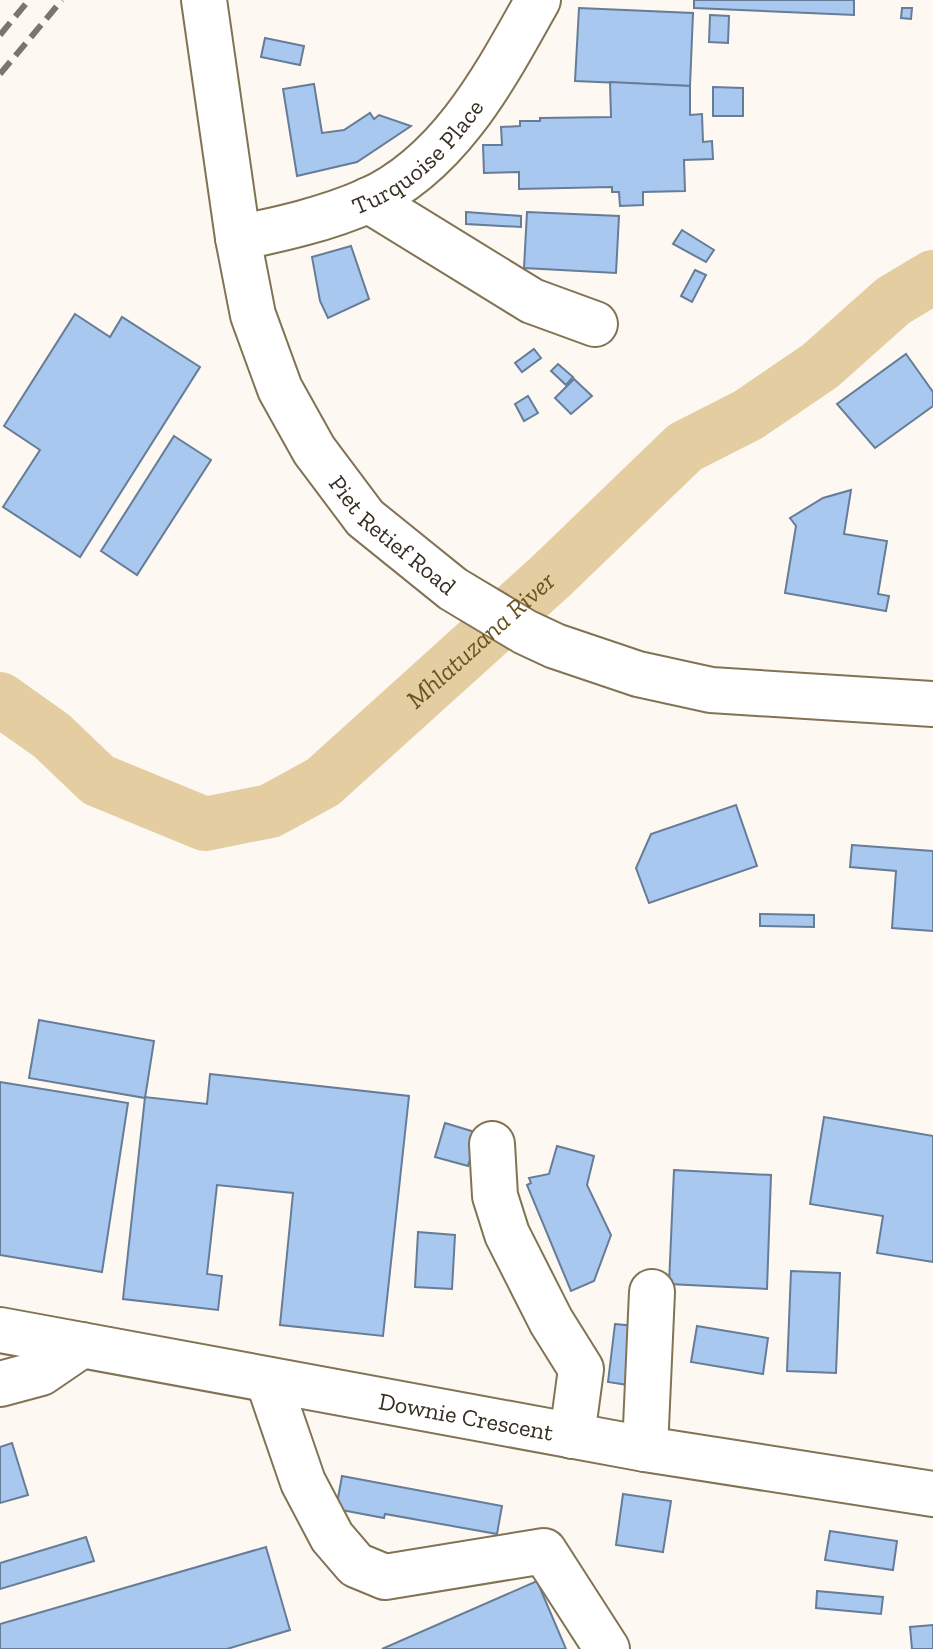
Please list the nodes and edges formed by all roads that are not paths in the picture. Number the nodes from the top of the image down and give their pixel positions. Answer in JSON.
{"nodes":[{"id":1,"x":204,"y":0,"type":"edge"},
{"id":2,"x":538,"y":0,"type":"edge"},
{"id":3,"x":368,"y":200,"type":"junction"},
{"id":4,"x":238,"y":238,"type":"junction"},
{"id":5,"x":595,"y":324,"type":"dead end"},
{"id":6,"x":933,"y":704,"type":"edge"},
{"id":7,"x":492,"y":1144,"type":"dead end"},
{"id":8,"x":652,"y":1292,"type":"dead end"},
{"id":9,"x":0,"y":1330,"type":"edge"},
{"id":10,"x":82,"y":1345,"type":"junction"},
{"id":11,"x":268,"y":1380,"type":"junction"},
{"id":12,"x":0,"y":1384,"type":"edge"},
{"id":13,"x":572,"y":1436,"type":"junction"},
{"id":14,"x":645,"y":1449,"type":"junction"},
{"id":15,"x":933,"y":1494,"type":"edge"},
{"id":16,"x":607,"y":1649,"type":"edge"}],
"edges":[{"from":1,"to":4,"type":"street","name":"Piet Retief Road"},
{"from":2,"to":3,"type":"street","name":"Turquoise Place"},
{"from":3,"to":4,"type":"street","name":"Turquoise Place"},
{"from":3,"to":5,"type":"street"},
{"from":4,"to":6,"type":"street","name":"Piet Retief Road"},
{"from":7,"to":13,"type":"street"},
{"from":8,"to":14,"type":"street"},
{"from":9,"to":10,"type":"street","name":"Downie Crescent"},
{"from":10,"to":11,"type":"street","name":"Downie Crescent"},
{"from":10,"to":12,"type":"street"},
{"from":11,"to":13,"type":"street","name":"Downie Crescent"},
{"from":11,"to":16,"type":"street"},
{"from":13,"to":14,"type":"street","name":"Downie Crescent"},
{"from":14,"to":15,"type":"street","name":"Downie Crescent"}]}
